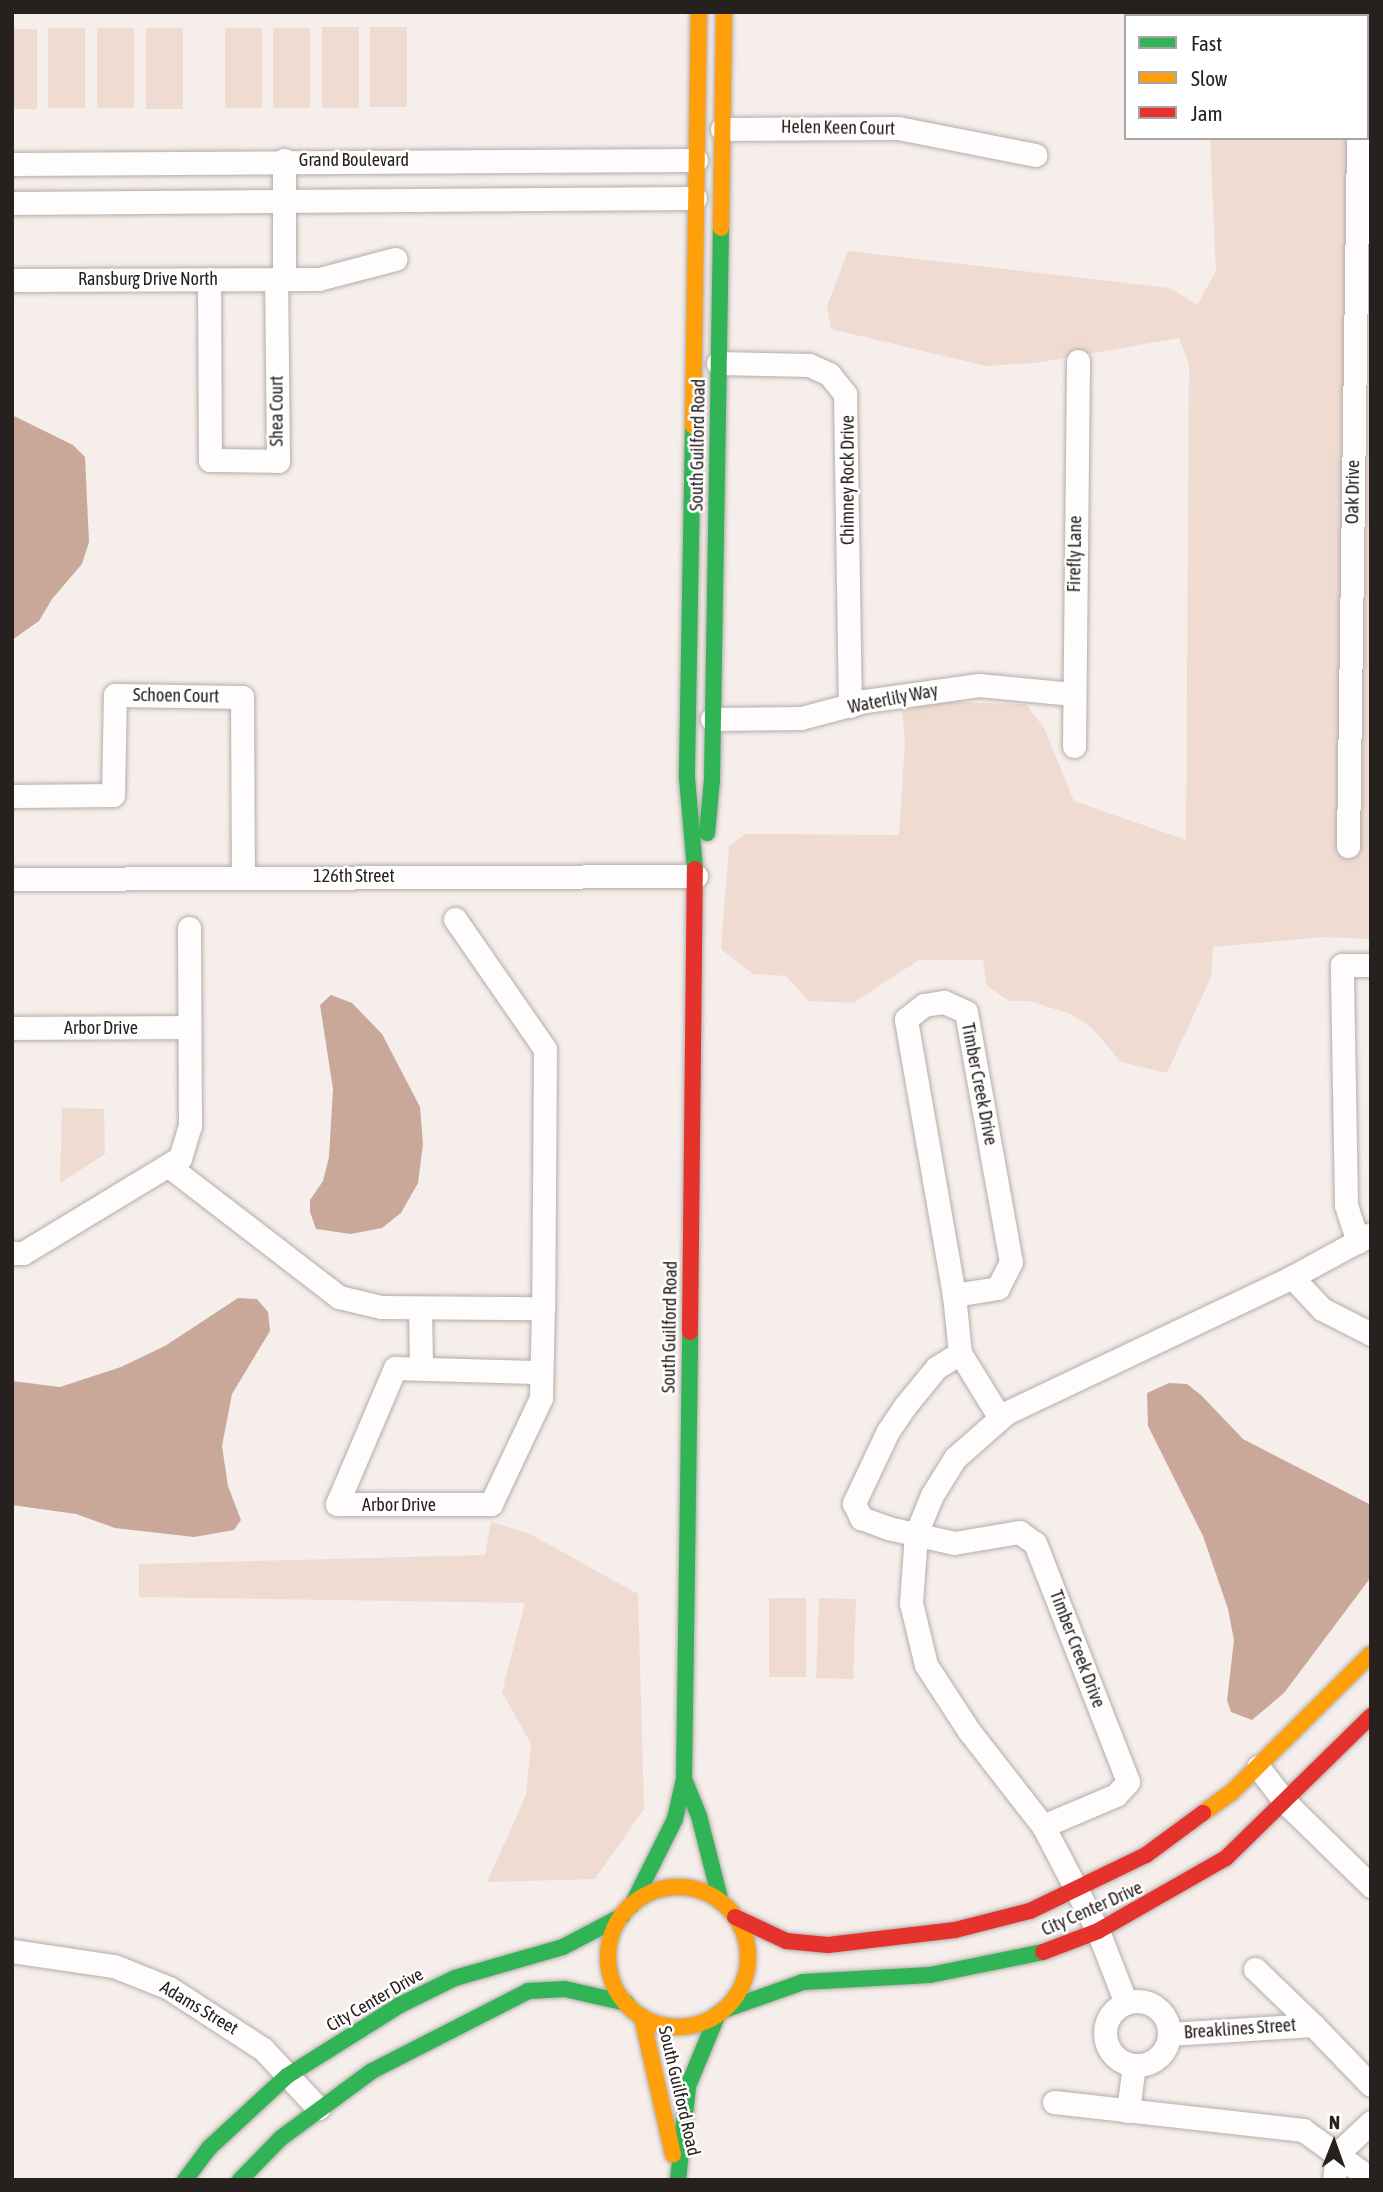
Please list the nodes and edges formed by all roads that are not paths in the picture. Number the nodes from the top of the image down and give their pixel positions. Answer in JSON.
{"nodes":[{"id":1,"x":699,"y":12,"type":"edge"},
{"id":2,"x":724,"y":12,"type":"edge"},
{"id":3,"x":722,"y":129,"type":"junction"},
{"id":4,"x":1358,"y":140,"type":"edge"},
{"id":5,"x":1035,"y":155,"type":"dead end"},
{"id":6,"x":284,"y":160,"type":"junction"},
{"id":7,"x":696,"y":160,"type":"junction"},
{"id":8,"x":12,"y":164,"type":"edge"},
{"id":9,"x":695,"y":198,"type":"junction"},
{"id":10,"x":283,"y":200,"type":"junction"},
{"id":11,"x":12,"y":203,"type":"edge"},
{"id":12,"x":395,"y":259,"type":"dead end"},
{"id":13,"x":209,"y":279,"type":"junction"},
{"id":14,"x":280,"y":279,"type":"junction"},
{"id":15,"x":12,"y":280,"type":"edge"},
{"id":16,"x":1078,"y":361,"type":"dead end"},
{"id":17,"x":718,"y":363,"type":"junction"},
{"id":18,"x":1073,"y":694,"type":"junction"},
{"id":19,"x":850,"y":706,"type":"junction"},
{"id":20,"x":712,"y":719,"type":"junction"},
{"id":21,"x":1074,"y":747,"type":"dead end"},
{"id":22,"x":12,"y":796,"type":"edge"},
{"id":23,"x":1348,"y":846,"type":"dead end"},
{"id":24,"x":696,"y":876,"type":"junction"},
{"id":25,"x":243,"y":877,"type":"junction"},
{"id":26,"x":12,"y":878,"type":"edge"},
{"id":27,"x":455,"y":919,"type":"dead end"},
{"id":28,"x":189,"y":928,"type":"dead end"},
{"id":29,"x":1371,"y":965,"type":"edge"},
{"id":30,"x":189,"y":1027,"type":"junction"},
{"id":31,"x":12,"y":1028,"type":"edge"},
{"id":32,"x":170,"y":1167,"type":"junction"},
{"id":33,"x":1364,"y":1238,"type":"edge"},
{"id":34,"x":12,"y":1253,"type":"edge"},
{"id":35,"x":1292,"y":1277,"type":"junction"},
{"id":36,"x":954,"y":1295,"type":"junction"},
{"id":37,"x":420,"y":1308,"type":"junction"},
{"id":38,"x":543,"y":1308,"type":"junction"},
{"id":39,"x":1371,"y":1334,"type":"edge"},
{"id":40,"x":960,"y":1353,"type":"junction"},
{"id":41,"x":421,"y":1368,"type":"junction"},
{"id":42,"x":541,"y":1372,"type":"junction"},
{"id":43,"x":1000,"y":1418,"type":"junction"},
{"id":44,"x":916,"y":1534,"type":"junction"},
{"id":45,"x":1371,"y":1654,"type":"edge"},
{"id":46,"x":1371,"y":1716,"type":"edge"},
{"id":47,"x":1258,"y":1767,"type":"junction"},
{"id":48,"x":684,"y":1779,"type":"junction"},
{"id":49,"x":1286,"y":1803,"type":"junction"},
{"id":50,"x":1043,"y":1826,"type":"junction"},
{"id":51,"x":1371,"y":1886,"type":"edge"},
{"id":52,"x":1076,"y":1892,"type":"junction"},
{"id":53,"x":721,"y":1902,"type":"junction"},
{"id":54,"x":627,"y":1910,"type":"junction"},
{"id":55,"x":736,"y":1917,"type":"junction"},
{"id":56,"x":1098,"y":1931,"type":"junction"},
{"id":57,"x":12,"y":1951,"type":"edge"},
{"id":58,"x":1255,"y":1969,"type":"dead end"},
{"id":59,"x":626,"y":2003,"type":"junction"},
{"id":60,"x":1126,"y":2003,"type":"junction"},
{"id":61,"x":721,"y":2012,"type":"junction"},
{"id":62,"x":642,"y":2017,"type":"junction"},
{"id":63,"x":1313,"y":2025,"type":"junction"},
{"id":64,"x":1169,"y":2034,"type":"junction"},
{"id":65,"x":1134,"y":2065,"type":"junction"},
{"id":66,"x":287,"y":2076,"type":"junction"},
{"id":67,"x":1371,"y":2085,"type":"edge"},
{"id":68,"x":1054,"y":2102,"type":"dead end"},
{"id":69,"x":318,"y":2108,"type":"junction"},
{"id":70,"x":1128,"y":2111,"type":"junction"},
{"id":71,"x":1371,"y":2122,"type":"edge"},
{"id":72,"x":1337,"y":2154,"type":"junction"},
{"id":73,"x":678,"y":2177,"type":"edge"},
{"id":74,"x":1371,"y":2179,"type":"edge"},
{"id":75,"x":185,"y":2180,"type":"edge"},
{"id":76,"x":240,"y":2180,"type":"edge"},
{"id":77,"x":1334,"y":2180,"type":"edge"}],
"edges":[{"from":1,"to":7,"type":"main road","name":"South Guilford Road"},
{"from":2,"to":3,"type":"main road","name":"South Guilford Road"},
{"from":3,"to":5,"type":"street","name":"Helen Keen Court"},
{"from":3,"to":17,"type":"main road","name":"South Guilford Road"},
{"from":4,"to":23,"type":"street","name":"Oak Drive"},
{"from":6,"to":7,"type":"street","name":"Grand Boulevard"},
{"from":6,"to":8,"type":"street","name":"Grand Boulevard"},
{"from":6,"to":10,"type":"street"},
{"from":7,"to":9,"type":"main road","name":"South Guilford Road"},
{"from":9,"to":10,"type":"street"},
{"from":9,"to":24,"type":"main road","name":"South Guilford Road"},
{"from":10,"to":11,"type":"street"},
{"from":10,"to":14,"type":"street"},
{"from":12,"to":14,"type":"street","name":"Ransburg Drive North"},
{"from":13,"to":14,"type":"street","name":"Ransburg Drive North"},
{"from":13,"to":14,"type":"street","name":"Shea Court"},
{"from":13,"to":15,"type":"street","name":"Ransburg Drive North"},
{"from":16,"to":18,"type":"street","name":"Firefly Lane"},
{"from":17,"to":19,"type":"street","name":"Chimney Rock Drive"},
{"from":17,"to":20,"type":"main road","name":"South Guilford Road"},
{"from":18,"to":19,"type":"street","name":"Waterlily Way"},
{"from":18,"to":21,"type":"street","name":"Firefly Lane"},
{"from":19,"to":20,"type":"street","name":"Waterlily Way"},
{"from":20,"to":24,"type":"main road","name":"South Guilford Road"},
{"from":22,"to":25,"type":"street","name":"Schoen Court"},
{"from":24,"to":25,"type":"street","name":"126th Street"},
{"from":24,"to":48,"type":"main road","name":"South Guilford Road"},
{"from":25,"to":26,"type":"street","name":"126th Street"},
{"from":27,"to":38,"type":"street","name":"Arbor Drive"},
{"from":28,"to":30,"type":"street"},
{"from":29,"to":33,"type":"street"},
{"from":30,"to":31,"type":"street","name":"Arbor Drive"},
{"from":30,"to":32,"type":"street"},
{"from":32,"to":34,"type":"street"},
{"from":32,"to":37,"type":"street"},
{"from":33,"to":35,"type":"street"},
{"from":35,"to":39,"type":"street"},
{"from":35,"to":43,"type":"street"},
{"from":36,"to":36,"type":"street","name":"Timber Creek Drive"},
{"from":36,"to":40,"type":"street","name":"Timber Creek Drive"},
{"from":37,"to":38,"type":"street"},
{"from":37,"to":41,"type":"street"},
{"from":38,"to":42,"type":"street","name":"Arbor Drive"},
{"from":40,"to":43,"type":"street","name":"Timber Creek Drive"},
{"from":40,"to":44,"type":"street","name":"Timber Creek Drive"},
{"from":41,"to":42,"type":"street","name":"Arbor Drive"},
{"from":41,"to":42,"type":"street","name":"Arbor Drive"},
{"from":43,"to":44,"type":"street"},
{"from":44,"to":50,"type":"street"},
{"from":44,"to":50,"type":"street","name":"Timber Creek Drive"},
{"from":45,"to":47,"type":"main road","name":"City Center Drive"},
{"from":46,"to":49,"type":"main road","name":"City Center Drive"},
{"from":47,"to":49,"type":"street"},
{"from":47,"to":52,"type":"main road","name":"City Center Drive"},
{"from":48,"to":53,"type":"main road","name":"South Guilford Road"},
{"from":48,"to":54,"type":"main road","name":"South Guilford Road"},
{"from":49,"to":51,"type":"street"},
{"from":49,"to":56,"type":"main road","name":"City Center Drive"},
{"from":50,"to":52,"type":"street"},
{"from":52,"to":55,"type":"main road","name":"City Center Drive"},
{"from":52,"to":56,"type":"street"},
{"from":53,"to":54,"type":"main road"},
{"from":53,"to":55,"type":"main road"},
{"from":54,"to":59,"type":"main road"},
{"from":54,"to":66,"type":"main road","name":"City Center Drive"},
{"from":55,"to":61,"type":"main road"},
{"from":56,"to":60,"type":"street"},
{"from":56,"to":61,"type":"main road","name":"City Center Drive"},
{"from":57,"to":66,"type":"street","name":"Adams Street"},
{"from":58,"to":63,"type":"street"},
{"from":59,"to":62,"type":"main road"},
{"from":59,"to":69,"type":"main road"},
{"from":60,"to":64,"type":"street"},
{"from":60,"to":65,"type":"street"},
{"from":61,"to":62,"type":"main road"},
{"from":61,"to":73,"type":"main road","name":"South Guilford Road"},
{"from":62,"to":73,"type":"main road","name":"South Guilford Road"},
{"from":63,"to":64,"type":"street","name":"Breaklines Street"},
{"from":63,"to":67,"type":"street","name":"Breaklines Street"},
{"from":64,"to":65,"type":"street"},
{"from":65,"to":70,"type":"street"},
{"from":66,"to":69,"type":"street","name":"Adams Street"},
{"from":66,"to":75,"type":"main road","name":"City Center Drive"},
{"from":68,"to":70,"type":"street"},
{"from":69,"to":76,"type":"main road"},
{"from":70,"to":72,"type":"street"},
{"from":71,"to":72,"type":"street"},
{"from":72,"to":74,"type":"street"},
{"from":72,"to":77,"type":"street"}]}
